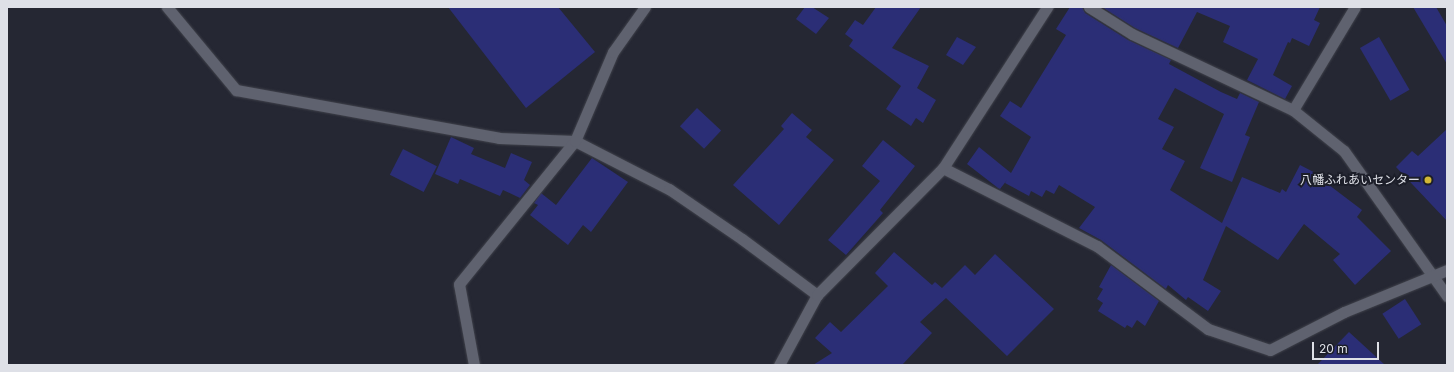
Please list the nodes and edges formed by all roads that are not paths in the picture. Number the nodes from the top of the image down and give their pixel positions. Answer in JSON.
{"nodes":[{"id":1,"x":167,"y":7,"type":"edge"},
{"id":2,"x":645,"y":7,"type":"edge"},
{"id":3,"x":1047,"y":7,"type":"edge"},
{"id":4,"x":1089,"y":7,"type":"edge"},
{"id":5,"x":1355,"y":7,"type":"edge"},
{"id":6,"x":1293,"y":110,"type":"junction"},
{"id":7,"x":575,"y":141,"type":"junction"},
{"id":8,"x":944,"y":168,"type":"junction"},
{"id":9,"x":1447,"y":270,"type":"edge"},
{"id":10,"x":1434,"y":276,"type":"junction"},
{"id":11,"x":817,"y":295,"type":"junction"},
{"id":12,"x":1447,"y":296,"type":"edge"},
{"id":13,"x":474,"y":365,"type":"edge"},
{"id":14,"x":779,"y":365,"type":"edge"}],
"edges":[{"from":1,"to":7,"type":"street"},
{"from":2,"to":7,"type":"street"},
{"from":3,"to":8,"type":"street"},
{"from":4,"to":6,"type":"street"},
{"from":5,"to":6,"type":"street"},
{"from":6,"to":10,"type":"street"},
{"from":7,"to":11,"type":"street"},
{"from":7,"to":13,"type":"street"},
{"from":8,"to":10,"type":"street"},
{"from":8,"to":11,"type":"street"},
{"from":9,"to":10,"type":"street"},
{"from":10,"to":12,"type":"street"},
{"from":11,"to":14,"type":"street"}]}
